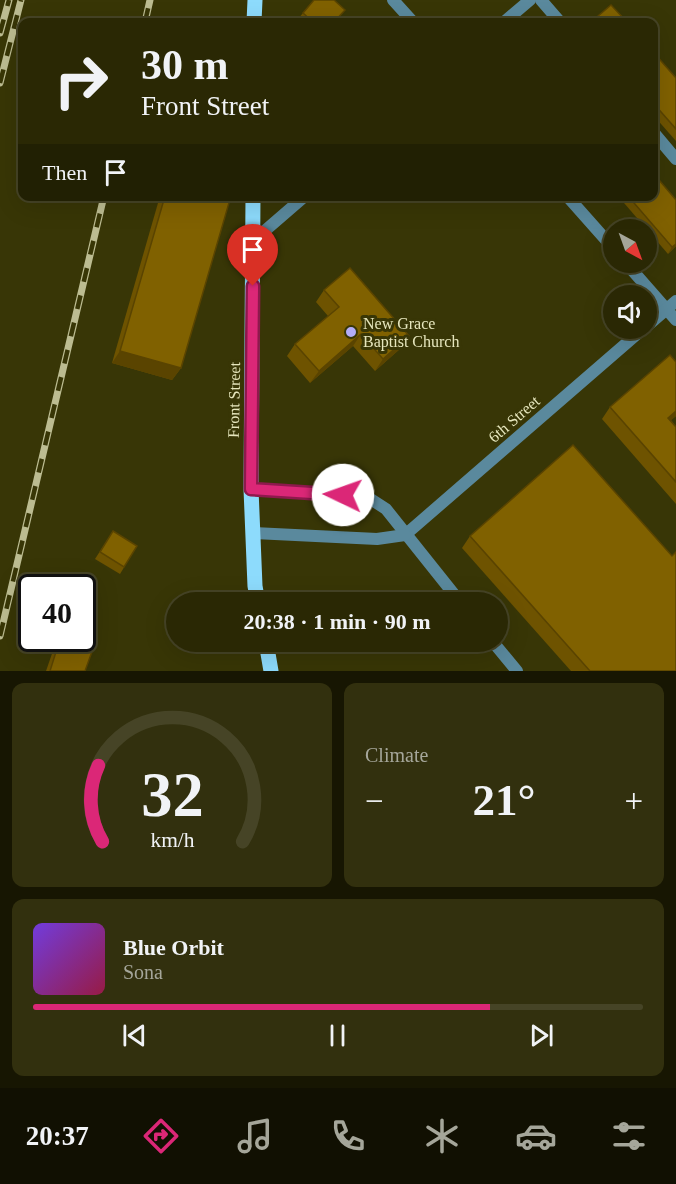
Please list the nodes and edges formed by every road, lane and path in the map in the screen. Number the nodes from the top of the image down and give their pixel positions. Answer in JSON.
{"nodes":[{"id":1,"x":255,"y":0,"type":"edge"},
{"id":2,"x":393,"y":0,"type":"edge"},
{"id":3,"x":530,"y":0,"type":"edge"},
{"id":4,"x":540,"y":0,"type":"edge"},
{"id":5,"x":254,"y":18,"type":"edge"},
{"id":6,"x":409,"y":18,"type":"edge"},
{"id":7,"x":509,"y":18,"type":"edge"},
{"id":8,"x":556,"y":18,"type":"edge"},
{"id":9,"x":658,"y":138,"type":"edge"},
{"id":10,"x":676,"y":159,"type":"edge"},
{"id":11,"x":253,"y":201,"type":"edge"},
{"id":12,"x":299,"y":201,"type":"edge"},
{"id":13,"x":571,"y":201,"type":"edge"},
{"id":14,"x":603,"y":237,"type":"edge"},
{"id":15,"x":253,"y":241,"type":"junction"},
{"id":16,"x":637,"y":273,"type":"edge"},
{"id":17,"x":671,"y":305,"type":"edge"},
{"id":18,"x":657,"y":317,"type":"edge"},
{"id":19,"x":676,"y":320,"type":"edge"},
{"id":20,"x":632,"y":339,"type":"edge"},
{"id":21,"x":251,"y":489,"type":"junction"},
{"id":22,"x":252,"y":533,"type":"junction"},
{"id":23,"x":405,"y":535,"type":"junction"},
{"id":24,"x":256,"y":592,"type":"edge"},
{"id":25,"x":452,"y":592,"type":"edge"},
{"id":26,"x":268,"y":652,"type":"edge"},
{"id":27,"x":501,"y":652,"type":"edge"},
{"id":28,"x":271,"y":671,"type":"edge"},
{"id":29,"x":517,"y":671,"type":"edge"}],
"edges":[{"from":1,"to":5,"type":"main road"},
{"from":2,"to":6,"type":"street"},
{"from":3,"to":7,"type":"street"},
{"from":4,"to":8,"type":"street"},
{"from":9,"to":10,"type":"street"},
{"from":11,"to":15,"type":"main road","name":"Front Street"},
{"from":12,"to":15,"type":"street"},
{"from":13,"to":14,"type":"street"},
{"from":15,"to":21,"type":"main road","name":"Front Street"},
{"from":16,"to":17,"type":"street"},
{"from":17,"to":18,"type":"street","name":"6th Street"},
{"from":17,"to":19,"type":"street"},
{"from":20,"to":23,"type":"street","name":"6th Street"},
{"from":21,"to":22,"type":"main road","name":"Front Street"},
{"from":21,"to":23,"type":"street"},
{"from":22,"to":23,"type":"street"},
{"from":22,"to":24,"type":"main road","name":"Front Street"},
{"from":23,"to":25,"type":"street"},
{"from":26,"to":28,"type":"main road"},
{"from":27,"to":29,"type":"street"}]}
